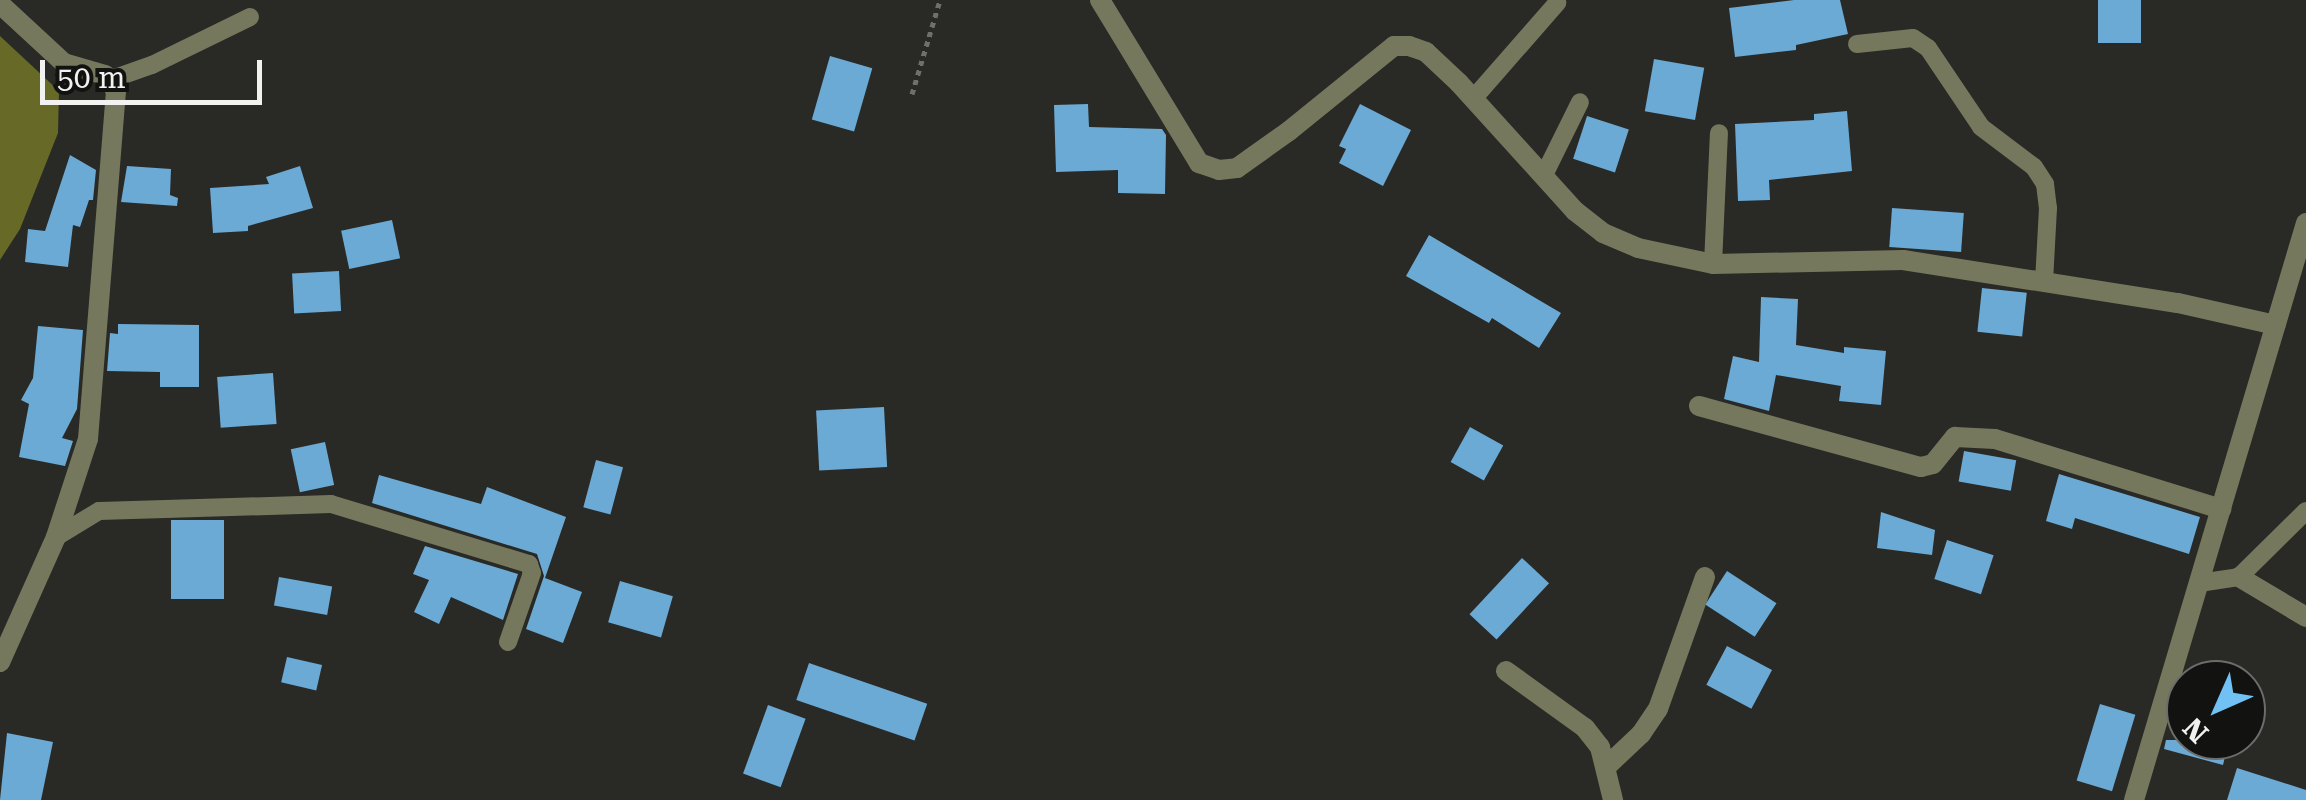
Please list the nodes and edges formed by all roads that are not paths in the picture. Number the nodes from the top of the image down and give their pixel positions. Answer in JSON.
{"nodes":[{"id":1,"x":1100,"y":0,"type":"edge"},
{"id":2,"x":1558,"y":2,"type":"edge"},
{"id":3,"x":0,"y":4,"type":"edge"},
{"id":4,"x":250,"y":17,"type":"dead end"},
{"id":5,"x":1857,"y":44,"type":"dead end"},
{"id":6,"x":112,"y":79,"type":"junction"},
{"id":7,"x":1473,"y":99,"type":"junction"},
{"id":8,"x":1580,"y":102,"type":"dead end"},
{"id":9,"x":1720,"y":133,"type":"dead end"},
{"id":10,"x":1544,"y":175,"type":"junction"},
{"id":11,"x":2306,"y":223,"type":"edge"},
{"id":12,"x":1714,"y":264,"type":"junction"},
{"id":13,"x":2044,"y":281,"type":"junction"},
{"id":14,"x":2276,"y":325,"type":"junction"},
{"id":15,"x":1699,"y":406,"type":"dead end"},
{"id":16,"x":2221,"y":509,"type":"junction"},
{"id":17,"x":2306,"y":512,"type":"edge"},
{"id":18,"x":56,"y":536,"type":"junction"},
{"id":19,"x":1706,"y":576,"type":"dead end"},
{"id":20,"x":2239,"y":577,"type":"junction"},
{"id":21,"x":2199,"y":583,"type":"junction"},
{"id":22,"x":2306,"y":617,"type":"edge"},
{"id":23,"x":508,"y":642,"type":"dead end"},
{"id":24,"x":0,"y":662,"type":"edge"},
{"id":25,"x":1506,"y":671,"type":"dead end"},
{"id":26,"x":1607,"y":766,"type":"junction"},
{"id":27,"x":1613,"y":800,"type":"edge"},
{"id":28,"x":2134,"y":800,"type":"edge"}],
"edges":[{"from":1,"to":7,"type":"street"},
{"from":2,"to":7,"type":"lane"},
{"from":3,"to":6,"type":"street"},
{"from":4,"to":6,"type":"lane"},
{"from":5,"to":13,"type":"lane"},
{"from":6,"to":18,"type":"street"},
{"from":7,"to":10,"type":"street"},
{"from":8,"to":10,"type":"lane"},
{"from":9,"to":12,"type":"lane"},
{"from":10,"to":12,"type":"street"},
{"from":11,"to":14,"type":"street"},
{"from":12,"to":13,"type":"street"},
{"from":13,"to":14,"type":"street"},
{"from":14,"to":16,"type":"street"},
{"from":15,"to":16,"type":"street"},
{"from":16,"to":21,"type":"street"},
{"from":17,"to":20,"type":"lane"},
{"from":18,"to":23,"type":"lane"},
{"from":18,"to":24,"type":"street"},
{"from":19,"to":26,"type":"street"},
{"from":20,"to":21,"type":"lane"},
{"from":20,"to":22,"type":"street"},
{"from":21,"to":28,"type":"street"},
{"from":25,"to":26,"type":"street"},
{"from":26,"to":27,"type":"street"}]}
